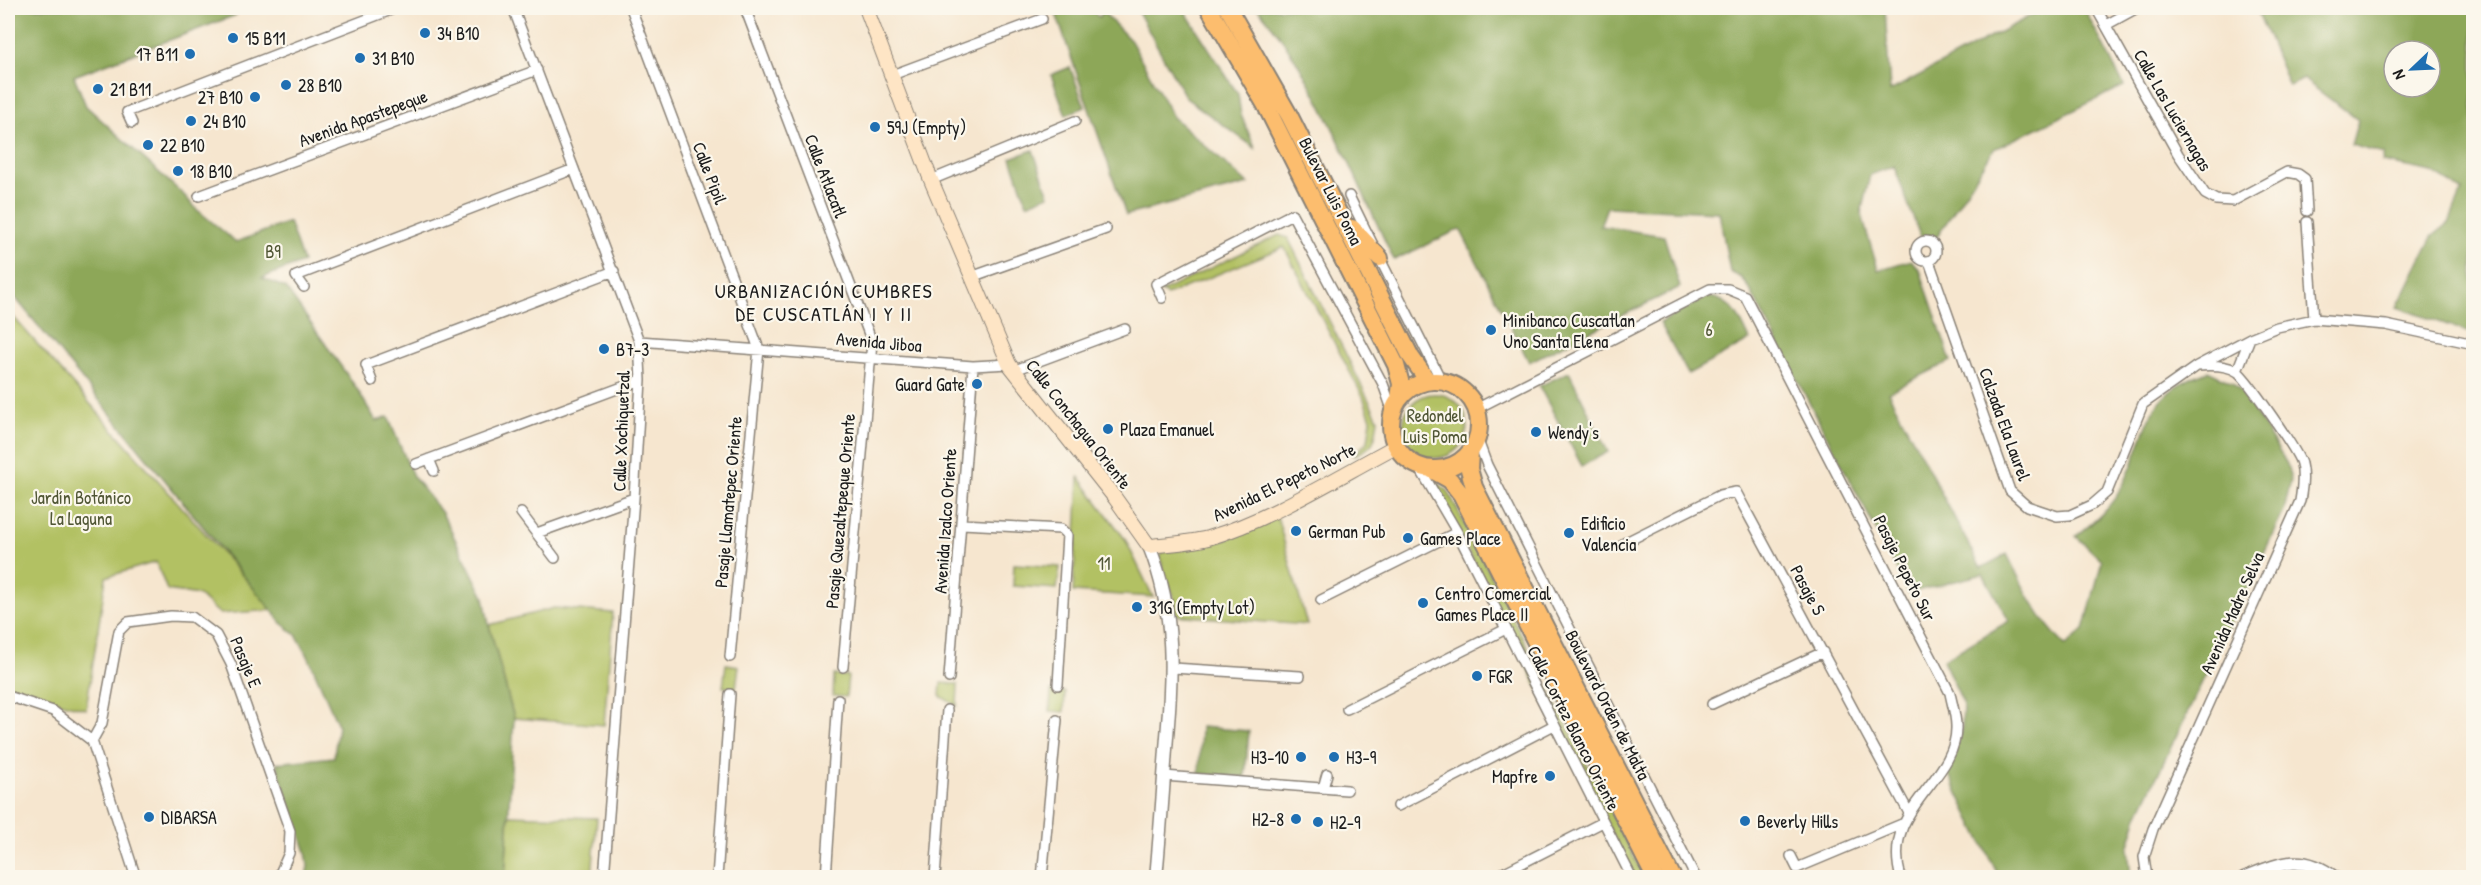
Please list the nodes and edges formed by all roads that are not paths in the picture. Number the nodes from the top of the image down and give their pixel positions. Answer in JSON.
{"nodes":[{"id":1,"x":396,"y":8,"type":"edge"},
{"id":2,"x":513,"y":8,"type":"edge"},
{"id":3,"x":631,"y":8,"type":"edge"},
{"id":4,"x":745,"y":8,"type":"edge"},
{"id":5,"x":866,"y":8,"type":"edge"},
{"id":6,"x":1209,"y":8,"type":"edge"},
{"id":7,"x":1228,"y":8,"type":"edge"},
{"id":8,"x":2096,"y":8,"type":"edge"},
{"id":9,"x":2137,"y":8,"type":"edge"},
{"id":10,"x":1042,"y":18,"type":"dead end"},
{"id":11,"x":2106,"y":25,"type":"junction"},
{"id":12,"x":537,"y":70,"type":"junction"},
{"id":13,"x":892,"y":75,"type":"junction"},
{"id":14,"x":1076,"y":120,"type":"dead end"},
{"id":15,"x":132,"y":123,"type":"dead end"},
{"id":16,"x":574,"y":170,"type":"junction"},
{"id":17,"x":931,"y":180,"type":"junction"},
{"id":18,"x":199,"y":196,"type":"dead end"},
{"id":19,"x":1349,"y":196,"type":"dead end"},
{"id":20,"x":1337,"y":211,"type":"junction"},
{"id":21,"x":2307,"y":211,"type":"dead end"},
{"id":22,"x":2307,"y":222,"type":"dead end"},
{"id":23,"x":1106,"y":229,"type":"dead end"},
{"id":24,"x":1380,"y":258,"type":"junction"},
{"id":25,"x":1929,"y":261,"type":"dead end"},
{"id":26,"x":614,"y":271,"type":"junction"},
{"id":27,"x":971,"y":277,"type":"junction"},
{"id":28,"x":304,"y":287,"type":"dead end"},
{"id":29,"x":1162,"y":298,"type":"dead end"},
{"id":30,"x":2314,"y":319,"type":"junction"},
{"id":31,"x":1125,"y":329,"type":"dead end"},
{"id":32,"x":2250,"y":338,"type":"junction"},
{"id":33,"x":639,"y":341,"type":"junction"},
{"id":34,"x":2474,"y":344,"type":"edge"},
{"id":35,"x":759,"y":349,"type":"junction"},
{"id":36,"x":870,"y":357,"type":"junction"},
{"id":37,"x":973,"y":366,"type":"junction"},
{"id":38,"x":2197,"y":366,"type":"junction"},
{"id":39,"x":1012,"y":367,"type":"junction"},
{"id":40,"x":2237,"y":372,"type":"junction"},
{"id":41,"x":641,"y":380,"type":"junction"},
{"id":42,"x":372,"y":381,"type":"dead end"},
{"id":43,"x":1435,"y":382,"type":"junction"},
{"id":44,"x":1396,"y":405,"type":"junction"},
{"id":45,"x":1476,"y":409,"type":"junction"},
{"id":46,"x":1474,"y":445,"type":"junction"},
{"id":47,"x":1396,"y":446,"type":"junction"},
{"id":48,"x":429,"y":459,"type":"junction"},
{"id":49,"x":416,"y":464,"type":"dead end"},
{"id":50,"x":1425,"y":468,"type":"junction"},
{"id":51,"x":434,"y":471,"type":"dead end"},
{"id":52,"x":634,"y":498,"type":"junction"},
{"id":53,"x":521,"y":513,"type":"dead end"},
{"id":54,"x":962,"y":524,"type":"junction"},
{"id":55,"x":1457,"y":532,"type":"junction"},
{"id":56,"x":537,"y":533,"type":"junction"},
{"id":57,"x":1624,"y":543,"type":"dead end"},
{"id":58,"x":1149,"y":546,"type":"junction"},
{"id":59,"x":555,"y":558,"type":"dead end"},
{"id":60,"x":1321,"y":600,"type":"dead end"},
{"id":61,"x":1506,"y":629,"type":"junction"},
{"id":62,"x":1823,"y":652,"type":"junction"},
{"id":63,"x":730,"y":657,"type":"dead end"},
{"id":64,"x":843,"y":668,"type":"dead end"},
{"id":65,"x":1173,"y":668,"type":"junction"},
{"id":66,"x":1300,"y":676,"type":"dead end"},
{"id":67,"x":949,"y":678,"type":"dead end"},
{"id":68,"x":1059,"y":685,"type":"dead end"},
{"id":69,"x":730,"y":694,"type":"dead end"},
{"id":70,"x":8,"y":696,"type":"edge"},
{"id":71,"x":838,"y":699,"type":"dead end"},
{"id":72,"x":1712,"y":704,"type":"dead end"},
{"id":73,"x":1347,"y":709,"type":"dead end"},
{"id":74,"x":947,"y":710,"type":"dead end"},
{"id":75,"x":1057,"y":720,"type":"dead end"},
{"id":76,"x":1554,"y":724,"type":"junction"},
{"id":77,"x":92,"y":741,"type":"junction"},
{"id":78,"x":1327,"y":774,"type":"dead end"},
{"id":79,"x":1164,"y":776,"type":"junction"},
{"id":80,"x":1323,"y":788,"type":"junction"},
{"id":81,"x":1347,"y":790,"type":"dead end"},
{"id":82,"x":1398,"y":806,"type":"dead end"},
{"id":83,"x":1909,"y":813,"type":"junction"},
{"id":84,"x":1603,"y":822,"type":"junction"},
{"id":85,"x":1902,"y":824,"type":"junction"},
{"id":86,"x":1791,"y":856,"type":"dead end"},
{"id":87,"x":136,"y":878,"type":"edge"},
{"id":88,"x":278,"y":878,"type":"edge"},
{"id":89,"x":604,"y":878,"type":"edge"},
{"id":90,"x":717,"y":878,"type":"edge"},
{"id":91,"x":826,"y":878,"type":"edge"},
{"id":92,"x":934,"y":878,"type":"edge"},
{"id":93,"x":1042,"y":878,"type":"edge"},
{"id":94,"x":1156,"y":878,"type":"edge"},
{"id":95,"x":1493,"y":878,"type":"edge"},
{"id":96,"x":1632,"y":878,"type":"edge"},
{"id":97,"x":1655,"y":878,"type":"edge"},
{"id":98,"x":1673,"y":878,"type":"edge"},
{"id":99,"x":1696,"y":878,"type":"edge"},
{"id":100,"x":1901,"y":878,"type":"edge"},
{"id":101,"x":2147,"y":878,"type":"edge"},
{"id":102,"x":2244,"y":878,"type":"edge"},
{"id":103,"x":2284,"y":878,"type":"edge"},
{"id":104,"x":2308,"y":878,"type":"edge"},
{"id":105,"x":2335,"y":878,"type":"edge"}],
"edges":[{"from":1,"to":15,"type":"street"},
{"from":2,"to":12,"type":"street","name":"Calle Xochiquetzal"},
{"from":3,"to":35,"type":"street","name":"Calle Pipil"},
{"from":4,"to":36,"type":"street","name":"Calle Atlacatl"},
{"from":5,"to":13,"type":"main road","name":"Calle Conchagua Oriente"},
{"from":6,"to":44,"type":"highway","name":"Bulevar Luis Poma"},
{"from":7,"to":20,"type":"highway","name":"Bulevar Luis Poma"},
{"from":8,"to":11,"type":"street","name":"Calle Las Luciernagas"},
{"from":9,"to":11,"type":"street"},
{"from":10,"to":13,"type":"street"},
{"from":11,"to":21,"type":"street","name":"Calle Las Luciernagas"},
{"from":12,"to":16,"type":"street","name":"Calle Xochiquetzal"},
{"from":12,"to":18,"type":"street","name":"Avenida Apastepeque"},
{"from":13,"to":17,"type":"main road","name":"Calle Conchagua Oriente"},
{"from":14,"to":17,"type":"street"},
{"from":16,"to":26,"type":"street","name":"Calle Xochiquetzal"},
{"from":16,"to":28,"type":"street"},
{"from":17,"to":27,"type":"main road","name":"Calle Conchagua Oriente"},
{"from":19,"to":24,"type":"street"},
{"from":20,"to":24,"type":"highway"},
{"from":20,"to":43,"type":"highway","name":"Bulevar Luis Poma"},
{"from":22,"to":30,"type":"street"},
{"from":23,"to":27,"type":"street"},
{"from":24,"to":43,"type":"street"},
{"from":25,"to":38,"type":"street","name":"Calzada Ela Laurel"},
{"from":26,"to":33,"type":"street","name":"Calle Xochiquetzal"},
{"from":26,"to":42,"type":"street"},
{"from":27,"to":39,"type":"main road","name":"Calle Conchagua Oriente"},
{"from":29,"to":44,"type":"street"},
{"from":30,"to":32,"type":"street"},
{"from":30,"to":34,"type":"street"},
{"from":31,"to":39,"type":"street","name":"Avenida Jiboa"},
{"from":32,"to":38,"type":"street","name":"Calzada Ela Laurel"},
{"from":32,"to":40,"type":"street"},
{"from":33,"to":35,"type":"street","name":"Avenida Jiboa"},
{"from":33,"to":41,"type":"street","name":"Calle Xochiquetzal"},
{"from":35,"to":36,"type":"street","name":"Avenida Jiboa"},
{"from":35,"to":63,"type":"street","name":"Pasaje Llamatepec Oriente"},
{"from":36,"to":37,"type":"street","name":"Avenida Jiboa"},
{"from":36,"to":64,"type":"street","name":"Pasaje Quezaltepeque Oriente"},
{"from":37,"to":39,"type":"street","name":"Avenida Jiboa"},
{"from":37,"to":54,"type":"street","name":"Avenida Izalco Oriente"},
{"from":38,"to":40,"type":"street"},
{"from":39,"to":58,"type":"main road","name":"Calle Conchagua Oriente"},
{"from":40,"to":101,"type":"street","name":"Avenida Madre Selva"},
{"from":41,"to":48,"type":"street"},
{"from":41,"to":52,"type":"street","name":"Calle Xochiquetzal"},
{"from":43,"to":44,"type":"highway"},
{"from":43,"to":45,"type":"highway"},
{"from":44,"to":47,"type":"highway"},
{"from":45,"to":46,"type":"highway"},
{"from":45,"to":83,"type":"street","name":"Pasaje Pepeto Sur"},
{"from":46,"to":50,"type":"highway"},
{"from":46,"to":98,"type":"highway","name":"Boulevard Orden de Malta"},
{"from":46,"to":99,"type":"street"},
{"from":47,"to":50,"type":"highway"},
{"from":47,"to":58,"type":"main road","name":"Avenida El Pepeto Norte"},
{"from":48,"to":49,"type":"street"},
{"from":48,"to":51,"type":"street"},
{"from":50,"to":55,"type":"street","name":"Calle Cortez Blanco Oriente"},
{"from":50,"to":97,"type":"highway","name":"Boulevard Orden de Malta"},
{"from":52,"to":56,"type":"street"},
{"from":52,"to":89,"type":"street","name":"Calle Xochiquetzal"},
{"from":53,"to":56,"type":"street"},
{"from":54,"to":67,"type":"street","name":"Avenida Izalco Oriente"},
{"from":54,"to":68,"type":"street"},
{"from":55,"to":60,"type":"street"},
{"from":55,"to":61,"type":"street","name":"Calle Cortez Blanco Oriente"},
{"from":56,"to":59,"type":"street"},
{"from":57,"to":62,"type":"street","name":"Pasaje S"},
{"from":58,"to":65,"type":"street","name":"Calle Conchagua Oriente"},
{"from":61,"to":73,"type":"street"},
{"from":61,"to":76,"type":"street","name":"Calle Cortez Blanco Oriente"},
{"from":62,"to":72,"type":"street"},
{"from":62,"to":83,"type":"street","name":"Pasaje S"},
{"from":65,"to":66,"type":"street"},
{"from":65,"to":79,"type":"street","name":"Calle Conchagua Oriente"},
{"from":69,"to":90,"type":"street"},
{"from":70,"to":77,"type":"street"},
{"from":71,"to":91,"type":"street"},
{"from":74,"to":92,"type":"street"},
{"from":75,"to":93,"type":"street"},
{"from":76,"to":82,"type":"street"},
{"from":76,"to":84,"type":"street","name":"Calle Cortez Blanco Oriente"},
{"from":77,"to":87,"type":"street"},
{"from":77,"to":88,"type":"street","name":"Pasaje E"},
{"from":78,"to":80,"type":"street"},
{"from":79,"to":80,"type":"street"},
{"from":79,"to":94,"type":"street","name":"Calle Conchagua Oriente"},
{"from":80,"to":81,"type":"street"},
{"from":83,"to":85,"type":"street","name":"Pasaje Pepeto Sur"},
{"from":84,"to":95,"type":"street"},
{"from":84,"to":96,"type":"street","name":"Calle Cortez Blanco Oriente"},
{"from":85,"to":86,"type":"street"},
{"from":85,"to":100,"type":"street","name":"Pasaje Pepeto Sur"},
{"from":102,"to":105,"type":"street"},
{"from":103,"to":104,"type":"street"}]}
